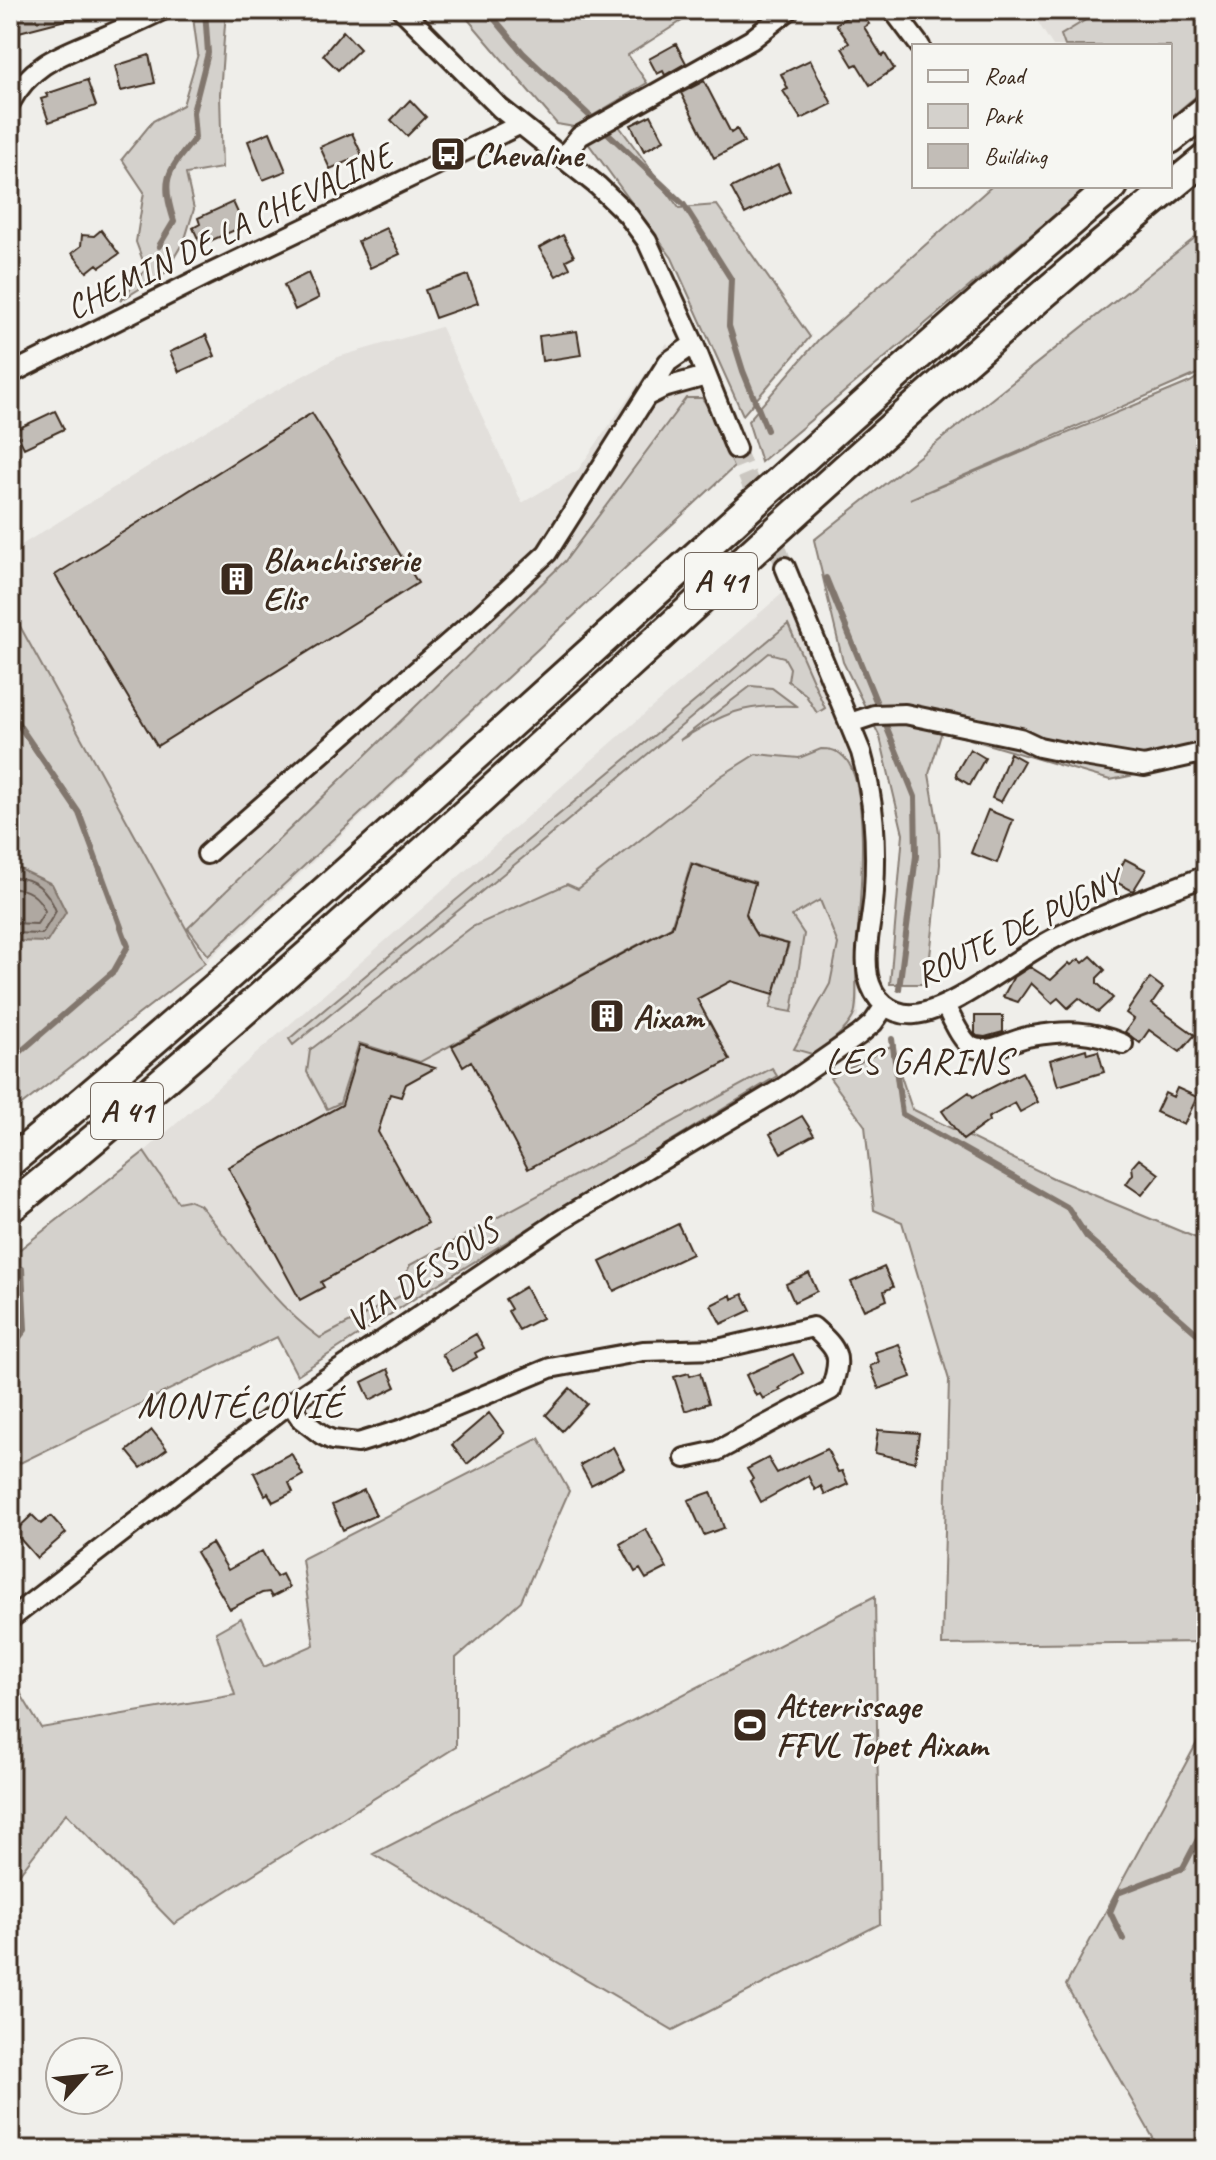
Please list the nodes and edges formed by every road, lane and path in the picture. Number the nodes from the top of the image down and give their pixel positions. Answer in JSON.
{"nodes":[{"id":1,"x":163,"y":10,"type":"edge"},
{"id":2,"x":402,"y":10,"type":"edge"},
{"id":3,"x":789,"y":10,"type":"edge"},
{"id":4,"x":893,"y":10,"type":"edge"},
{"id":5,"x":918,"y":44,"type":"edge"},
{"id":6,"x":10,"y":103,"type":"edge"},
{"id":7,"x":1206,"y":110,"type":"edge"},
{"id":8,"x":519,"y":125,"type":"junction"},
{"id":9,"x":1172,"y":137,"type":"edge"},
{"id":10,"x":563,"y":157,"type":"junction"},
{"id":11,"x":1206,"y":158,"type":"edge"},
{"id":12,"x":1172,"y":187,"type":"edge"},
{"id":13,"x":1111,"y":188,"type":"edge"},
{"id":14,"x":1171,"y":188,"type":"edge"},
{"id":15,"x":694,"y":344,"type":"junction"},
{"id":16,"x":10,"y":374,"type":"edge"},
{"id":17,"x":706,"y":376,"type":"junction"},
{"id":18,"x":647,"y":396,"type":"junction"},
{"id":19,"x":736,"y":449,"type":"tunnel mouth"},
{"id":20,"x":785,"y":567,"type":"tunnel mouth"},
{"id":21,"x":850,"y":723,"type":"junction"},
{"id":22,"x":1206,"y":752,"type":"edge"},
{"id":23,"x":207,"y":854,"type":"dead end"},
{"id":24,"x":1206,"y":876,"type":"edge"},
{"id":25,"x":885,"y":1006,"type":"junction"},
{"id":26,"x":945,"y":1006,"type":"junction"},
{"id":27,"x":1123,"y":1044,"type":"dead end"},
{"id":28,"x":10,"y":1162,"type":"edge"},
{"id":29,"x":10,"y":1208,"type":"edge"},
{"id":30,"x":290,"y":1403,"type":"junction"},
{"id":31,"x":685,"y":1458,"type":"dead end"},
{"id":32,"x":10,"y":1619,"type":"edge"}],
"edges":[{"from":1,"to":6,"type":"street"},
{"from":2,"to":8,"type":"street"},
{"from":3,"to":10,"type":"street"},
{"from":4,"to":5,"type":"street"},
{"from":7,"to":9,"type":"highway"},
{"from":8,"to":10,"type":"street"},
{"from":8,"to":16,"type":"street","name":"CHEMIN DE LA CHEVALINE"},
{"from":10,"to":15,"type":"street"},
{"from":11,"to":12,"type":"highway","number":"A 41"},
{"from":13,"to":28,"type":"highway","number":"A 41"},
{"from":14,"to":29,"type":"highway","number":"A 41"},
{"from":15,"to":17,"type":"street"},
{"from":15,"to":18,"type":"street"},
{"from":17,"to":18,"type":"street"},
{"from":17,"to":19,"type":"street"},
{"from":18,"to":23,"type":"street"},
{"from":20,"to":21,"type":"street","name":"ROUTE DE PUGNY"},
{"from":21,"to":22,"type":"street"},
{"from":21,"to":25,"type":"street","name":"ROUTE DE PUGNY"},
{"from":24,"to":26,"type":"street","name":"ROUTE DE PUGNY"},
{"from":25,"to":26,"type":"street","name":"ROUTE DE PUGNY"},
{"from":25,"to":30,"type":"street","name":"VIA DESSOUS"},
{"from":26,"to":27,"type":"street"},
{"from":30,"to":31,"type":"street"},
{"from":30,"to":32,"type":"street","name":"VIA DESSOUS"}]}
